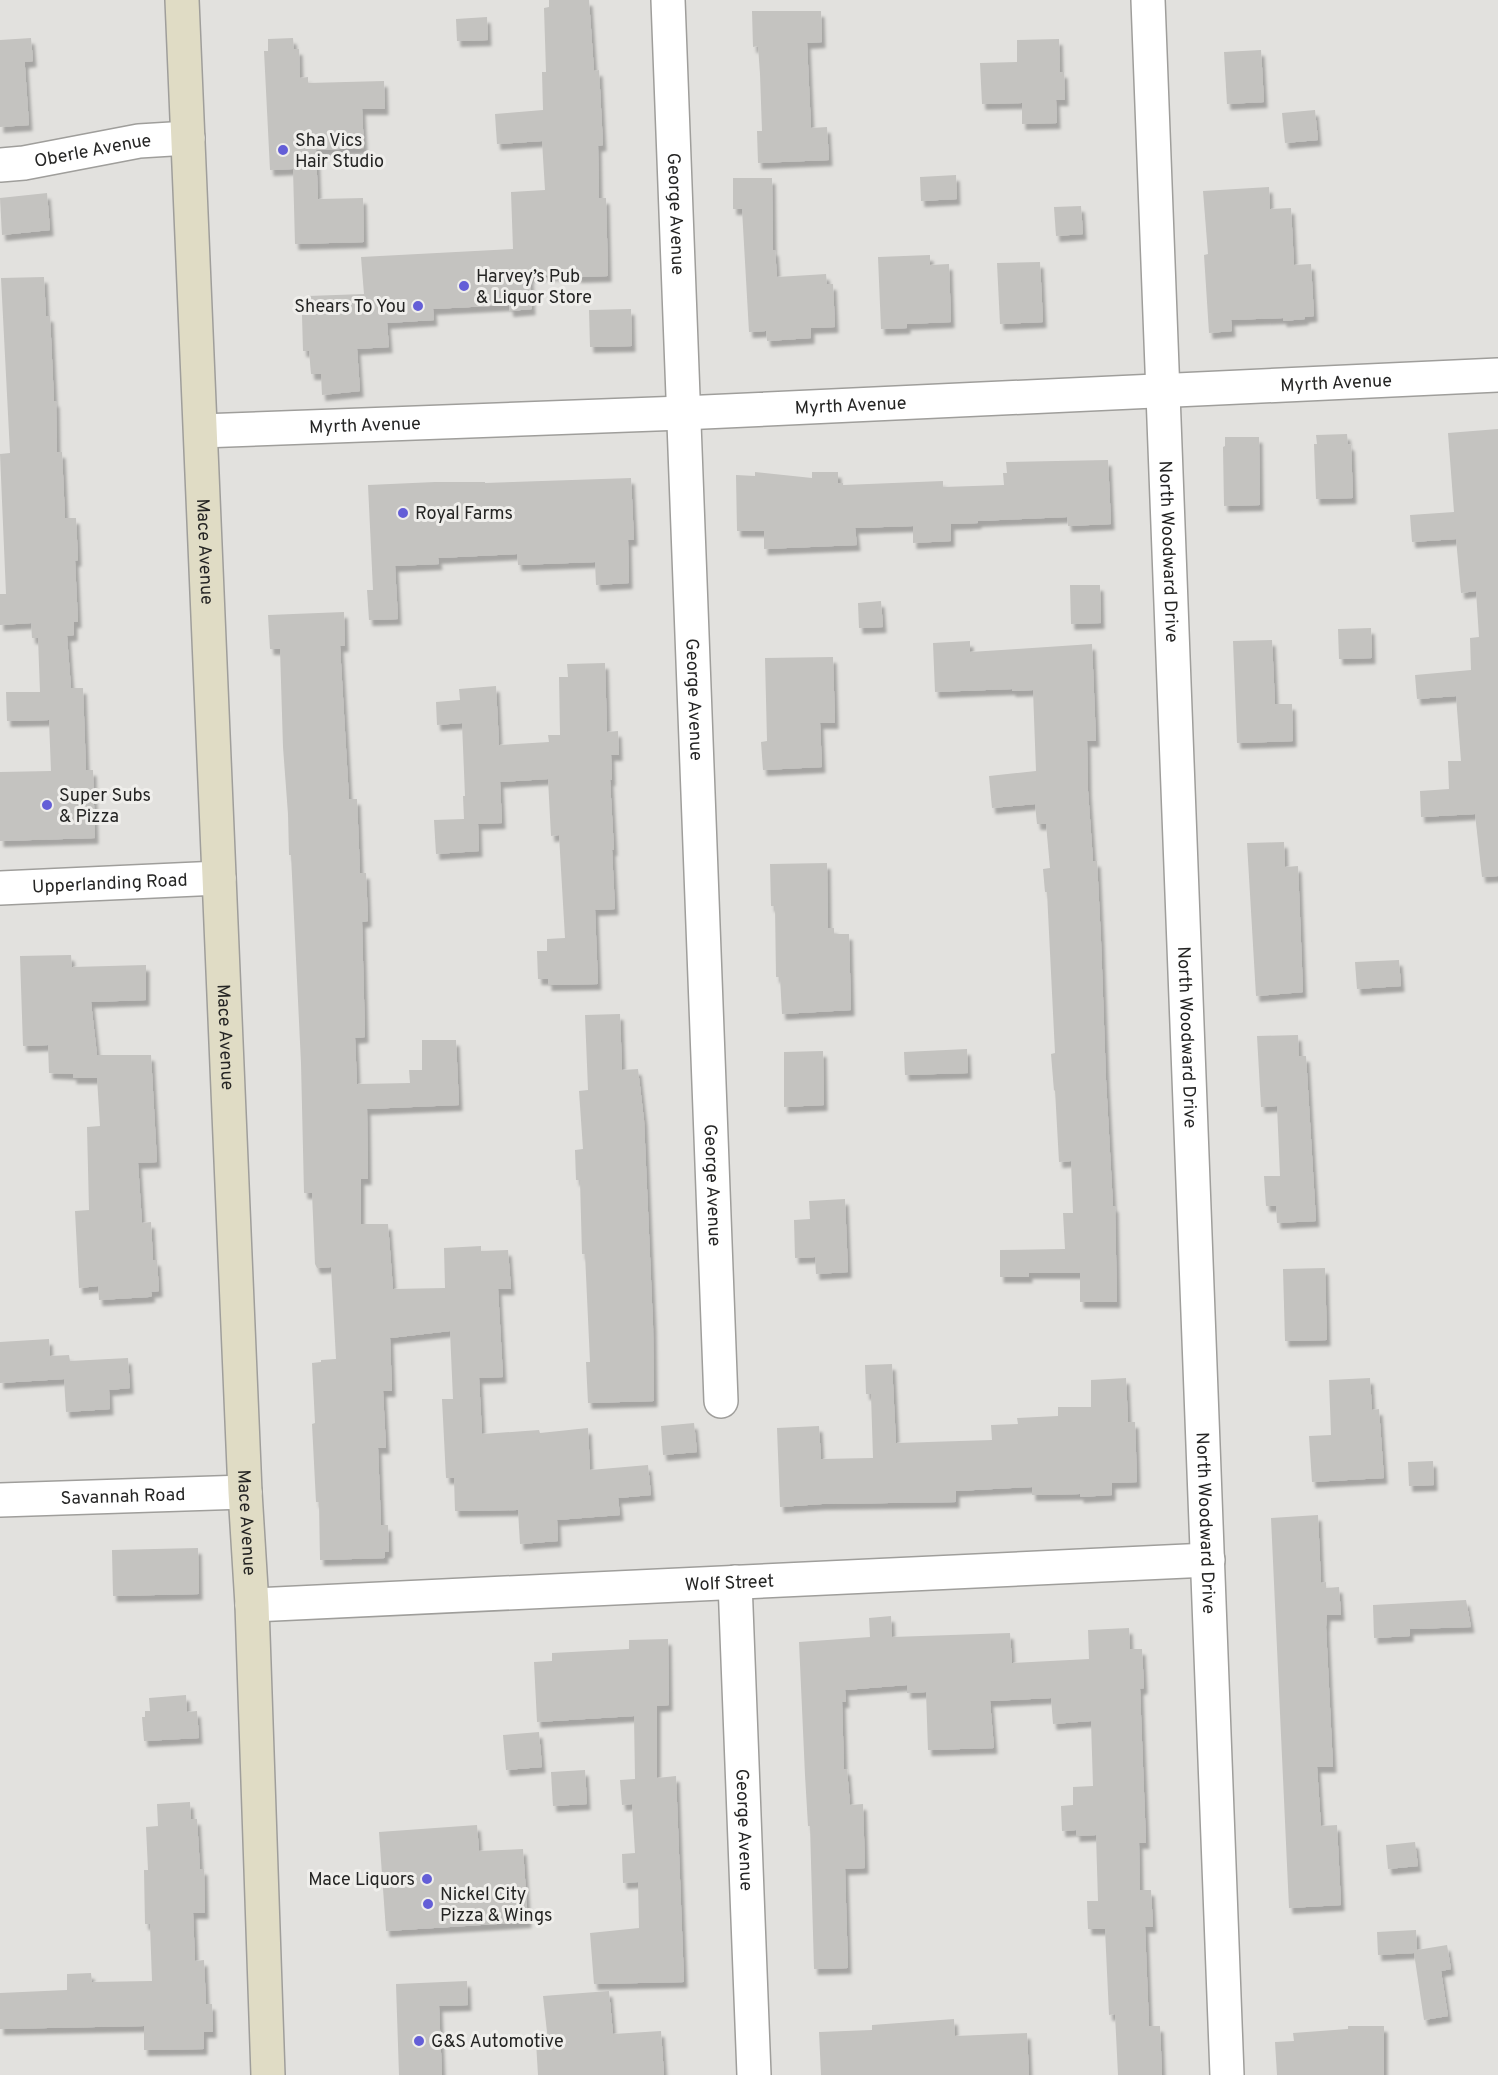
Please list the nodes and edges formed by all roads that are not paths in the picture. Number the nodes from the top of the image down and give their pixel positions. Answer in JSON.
{"nodes":[{"id":1,"x":182,"y":0,"type":"edge"},
{"id":2,"x":668,"y":0,"type":"edge"},
{"id":3,"x":1148,"y":0,"type":"edge"},
{"id":4,"x":188,"y":138,"type":"junction"},
{"id":5,"x":0,"y":165,"type":"edge"},
{"id":6,"x":1498,"y":375,"type":"edge"},
{"id":7,"x":1164,"y":390,"type":"junction"},
{"id":8,"x":682,"y":413,"type":"junction"},
{"id":9,"x":201,"y":431,"type":"junction"},
{"id":10,"x":219,"y":878,"type":"junction"},
{"id":11,"x":0,"y":888,"type":"edge"},
{"id":12,"x":721,"y":1401,"type":"dead end"},
{"id":13,"x":245,"y":1492,"type":"junction"},
{"id":14,"x":0,"y":1500,"type":"edge"},
{"id":15,"x":1208,"y":1560,"type":"junction"},
{"id":16,"x":735,"y":1582,"type":"junction"},
{"id":17,"x":252,"y":1605,"type":"junction"},
{"id":18,"x":268,"y":2075,"type":"edge"},
{"id":19,"x":754,"y":2075,"type":"edge"},
{"id":20,"x":1227,"y":2075,"type":"edge"}],
"edges":[{"from":1,"to":4,"type":"main road","name":"Mace Avenue"},
{"from":2,"to":8,"type":"street","name":"George Avenue"},
{"from":3,"to":7,"type":"street","name":"North Woodward Drive"},
{"from":4,"to":5,"type":"street","name":"Oberle Avenue"},
{"from":4,"to":9,"type":"main road","name":"Mace Avenue"},
{"from":6,"to":7,"type":"street","name":"Myrth Avenue"},
{"from":7,"to":8,"type":"street","name":"Myrth Avenue"},
{"from":7,"to":15,"type":"street","name":"North Woodward Drive"},
{"from":8,"to":9,"type":"street","name":"Myrth Avenue"},
{"from":8,"to":12,"type":"street","name":"George Avenue"},
{"from":9,"to":10,"type":"main road","name":"Mace Avenue"},
{"from":10,"to":11,"type":"street","name":"Upperlanding Road"},
{"from":10,"to":13,"type":"main road","name":"Mace Avenue"},
{"from":13,"to":14,"type":"street","name":"Savannah Road"},
{"from":13,"to":17,"type":"main road","name":"Mace Avenue"},
{"from":15,"to":16,"type":"street","name":"Wolf Street"},
{"from":15,"to":20,"type":"street","name":"North Woodward Drive"},
{"from":16,"to":17,"type":"street","name":"Wolf Street"},
{"from":16,"to":19,"type":"street","name":"George Avenue"},
{"from":17,"to":18,"type":"main road","name":"Mace Avenue"}]}
